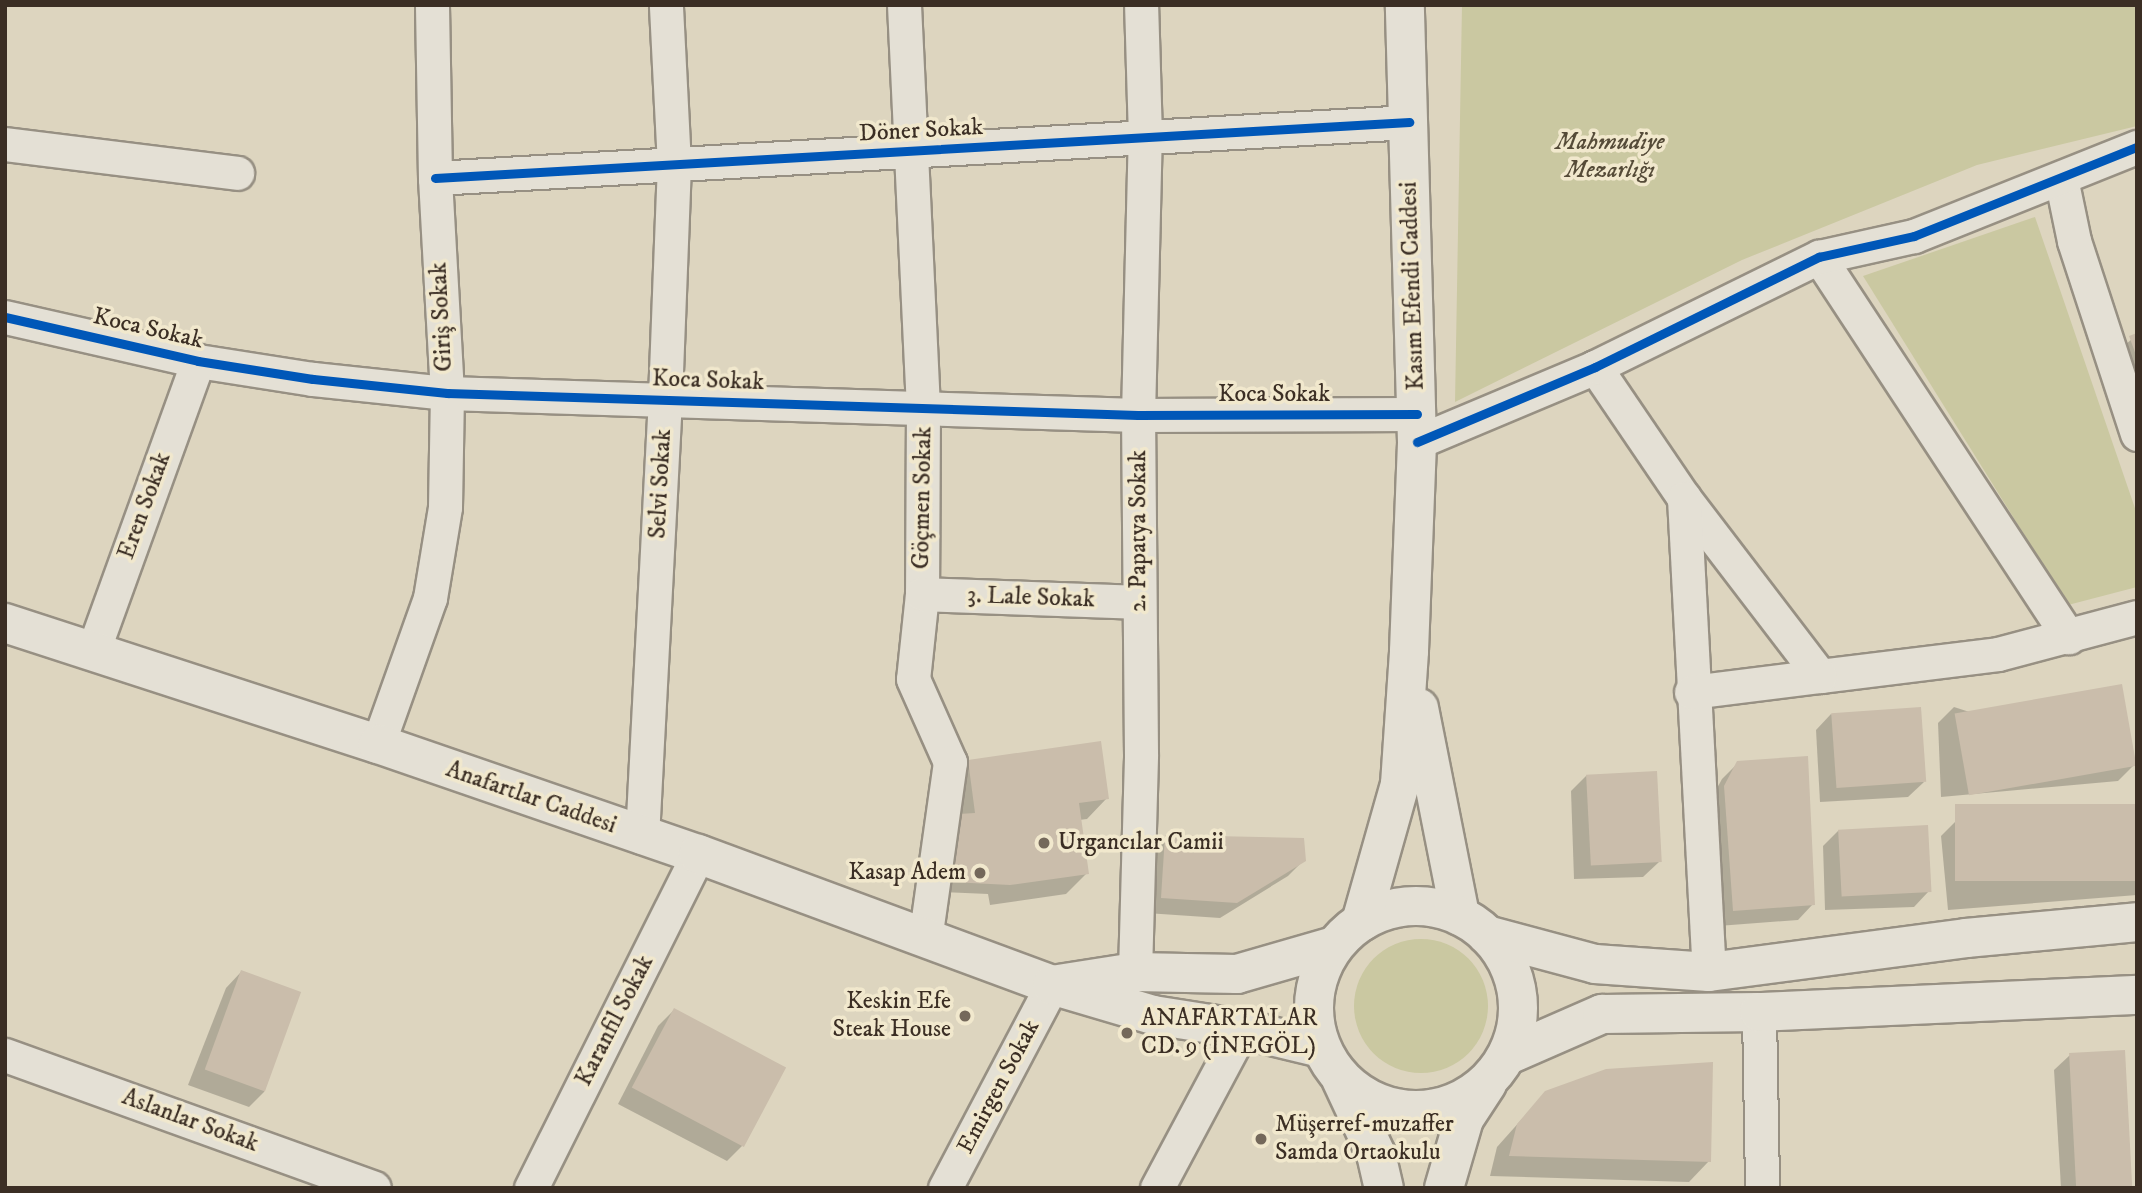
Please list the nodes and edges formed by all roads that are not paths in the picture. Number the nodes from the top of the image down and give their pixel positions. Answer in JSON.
{"nodes":[{"id":1,"x":432,"y":5,"type":"edge"},
{"id":2,"x":666,"y":5,"type":"edge"},
{"id":3,"x":904,"y":5,"type":"edge"},
{"id":4,"x":1142,"y":5,"type":"edge"},
{"id":5,"x":1405,"y":5,"type":"edge"},
{"id":6,"x":1409,"y":122,"type":"junction"},
{"id":7,"x":1145,"y":137,"type":"junction"},
{"id":8,"x":5,"y":144,"type":"edge"},
{"id":9,"x":2137,"y":147,"type":"edge"},
{"id":10,"x":913,"y":151,"type":"junction"},
{"id":11,"x":674,"y":165,"type":"junction"},
{"id":12,"x":237,"y":173,"type":"dead end"},
{"id":13,"x":435,"y":178,"type":"junction"},
{"id":14,"x":2060,"y":178,"type":"junction"},
{"id":15,"x":1819,"y":257,"type":"junction"},
{"id":16,"x":5,"y":317,"type":"edge"},
{"id":17,"x":198,"y":361,"type":"junction"},
{"id":18,"x":1595,"y":367,"type":"junction"},
{"id":19,"x":447,"y":393,"type":"junction"},
{"id":20,"x":666,"y":398,"type":"junction"},
{"id":21,"x":923,"y":409,"type":"junction"},
{"id":22,"x":1138,"y":415,"type":"junction"},
{"id":23,"x":1417,"y":428,"type":"junction"},
{"id":24,"x":2137,"y":434,"type":"edge"},
{"id":25,"x":1684,"y":498,"type":"junction"},
{"id":26,"x":922,"y":594,"type":"junction"},
{"id":27,"x":1139,"y":602,"type":"junction"},
{"id":28,"x":2137,"y":617,"type":"edge"},
{"id":29,"x":5,"y":623,"type":"edge"},
{"id":30,"x":2069,"y":637,"type":"junction"},
{"id":31,"x":93,"y":650,"type":"junction"},
{"id":32,"x":1409,"y":651,"type":"junction"},
{"id":33,"x":1820,"y":676,"type":"junction"},
{"id":34,"x":1692,"y":692,"type":"junction"},
{"id":35,"x":378,"y":744,"type":"junction"},
{"id":36,"x":642,"y":837,"type":"junction"},
{"id":37,"x":698,"y":854,"type":"junction"},
{"id":38,"x":2137,"y":922,"type":"edge"},
{"id":39,"x":1473,"y":925,"type":"junction"},
{"id":40,"x":1348,"y":934,"type":"junction"},
{"id":41,"x":925,"y":939,"type":"junction"},
{"id":42,"x":1135,"y":972,"type":"junction"},
{"id":43,"x":1709,"y":972,"type":"junction"},
{"id":44,"x":1052,"y":985,"type":"junction"},
{"id":45,"x":2137,"y":995,"type":"edge"},
{"id":46,"x":1759,"y":1012,"type":"junction"},
{"id":47,"x":1242,"y":1029,"type":"junction"},
{"id":48,"x":5,"y":1055,"type":"edge"},
{"id":49,"x":1331,"y":1063,"type":"junction"},
{"id":50,"x":1498,"y":1068,"type":"junction"},
{"id":51,"x":374,"y":1188,"type":"edge"},
{"id":52,"x":531,"y":1188,"type":"edge"},
{"id":53,"x":945,"y":1188,"type":"edge"},
{"id":54,"x":1157,"y":1188,"type":"edge"},
{"id":55,"x":1384,"y":1188,"type":"edge"},
{"id":56,"x":1444,"y":1188,"type":"edge"},
{"id":57,"x":1762,"y":1188,"type":"edge"}],
"edges":[{"from":1,"to":13,"type":"street","name":"Giriş Sokak"},
{"from":2,"to":11,"type":"street","name":"Selvi Sokak"},
{"from":3,"to":10,"type":"street","name":"Göçmen Sokak"},
{"from":4,"to":7,"type":"street","name":"2. Papatya Sokak"},
{"from":5,"to":6,"type":"main road","name":"Kasım Efendi Caddesi"},
{"from":6,"to":7,"type":"street","name":"Döner Sokak"},
{"from":6,"to":23,"type":"main road","name":"Kasım Efendi Caddesi"},
{"from":7,"to":10,"type":"street","name":"Döner Sokak"},
{"from":7,"to":22,"type":"street","name":"2. Papatya Sokak"},
{"from":8,"to":12,"type":"street"},
{"from":9,"to":14,"type":"street"},
{"from":10,"to":11,"type":"street","name":"Döner Sokak"},
{"from":10,"to":21,"type":"street","name":"Göçmen Sokak"},
{"from":11,"to":13,"type":"street","name":"Döner Sokak"},
{"from":11,"to":20,"type":"street","name":"Selvi Sokak"},
{"from":13,"to":19,"type":"street","name":"Giriş Sokak"},
{"from":14,"to":15,"type":"street"},
{"from":14,"to":24,"type":"street"},
{"from":15,"to":18,"type":"street"},
{"from":15,"to":30,"type":"street"},
{"from":16,"to":17,"type":"street","name":"Koca Sokak"},
{"from":17,"to":19,"type":"street","name":"Koca Sokak"},
{"from":17,"to":31,"type":"street","name":"Eren Sokak"},
{"from":18,"to":23,"type":"street"},
{"from":18,"to":25,"type":"street"},
{"from":19,"to":20,"type":"street","name":"Koca Sokak"},
{"from":19,"to":35,"type":"street","name":"Giriş Sokak"},
{"from":20,"to":21,"type":"street","name":"Koca Sokak"},
{"from":20,"to":36,"type":"street","name":"Selvi Sokak"},
{"from":21,"to":22,"type":"street","name":"Koca Sokak"},
{"from":21,"to":26,"type":"street","name":"Göçmen Sokak"},
{"from":22,"to":23,"type":"street","name":"Koca Sokak"},
{"from":22,"to":27,"type":"street","name":"2. Papatya Sokak"},
{"from":23,"to":32,"type":"main road","name":"Kasım Efendi Caddesi"},
{"from":25,"to":33,"type":"street"},
{"from":25,"to":34,"type":"street"},
{"from":26,"to":27,"type":"street","name":"3. Lale Sokak"},
{"from":26,"to":41,"type":"street","name":"Göçmen Sokak"},
{"from":27,"to":42,"type":"street","name":"2. Papatya Sokak"},
{"from":28,"to":30,"type":"street"},
{"from":29,"to":31,"type":"main road","name":"Anafartlar Caddesi"},
{"from":30,"to":33,"type":"street"},
{"from":31,"to":35,"type":"main road","name":"Anafartlar Caddesi"},
{"from":32,"to":39,"type":"main road","name":"Kasım Efendi Caddesi"},
{"from":32,"to":40,"type":"main road","name":"Kasım Efendi Caddesi"},
{"from":33,"to":34,"type":"street"},
{"from":34,"to":43,"type":"street"},
{"from":35,"to":36,"type":"main road","name":"Anafartlar Caddesi"},
{"from":36,"to":37,"type":"main road","name":"Anafartlar Caddesi"},
{"from":37,"to":41,"type":"main road","name":"Anafartlar Caddesi"},
{"from":37,"to":52,"type":"street","name":"Karanfil Sokak"},
{"from":38,"to":43,"type":"main road"},
{"from":39,"to":40,"type":"main road"},
{"from":39,"to":43,"type":"main road"},
{"from":39,"to":50,"type":"main road"},
{"from":40,"to":42,"type":"main road"},
{"from":40,"to":49,"type":"main road"},
{"from":41,"to":44,"type":"main road","name":"Anafartlar Caddesi"},
{"from":42,"to":44,"type":"main road"},
{"from":44,"to":47,"type":"main road","name":"Anafartlar Caddesi"},
{"from":44,"to":53,"type":"street","name":"Emirgen Sokak"},
{"from":45,"to":46,"type":"main road"},
{"from":46,"to":50,"type":"main road"},
{"from":46,"to":57,"type":"street"},
{"from":47,"to":49,"type":"main road","name":"Anafartlar Caddesi"},
{"from":47,"to":54,"type":"street"},
{"from":48,"to":51,"type":"street","name":"Aslanlar Sokak"},
{"from":49,"to":50,"type":"main road"},
{"from":49,"to":55,"type":"main road"},
{"from":50,"to":56,"type":"main road"}]}
